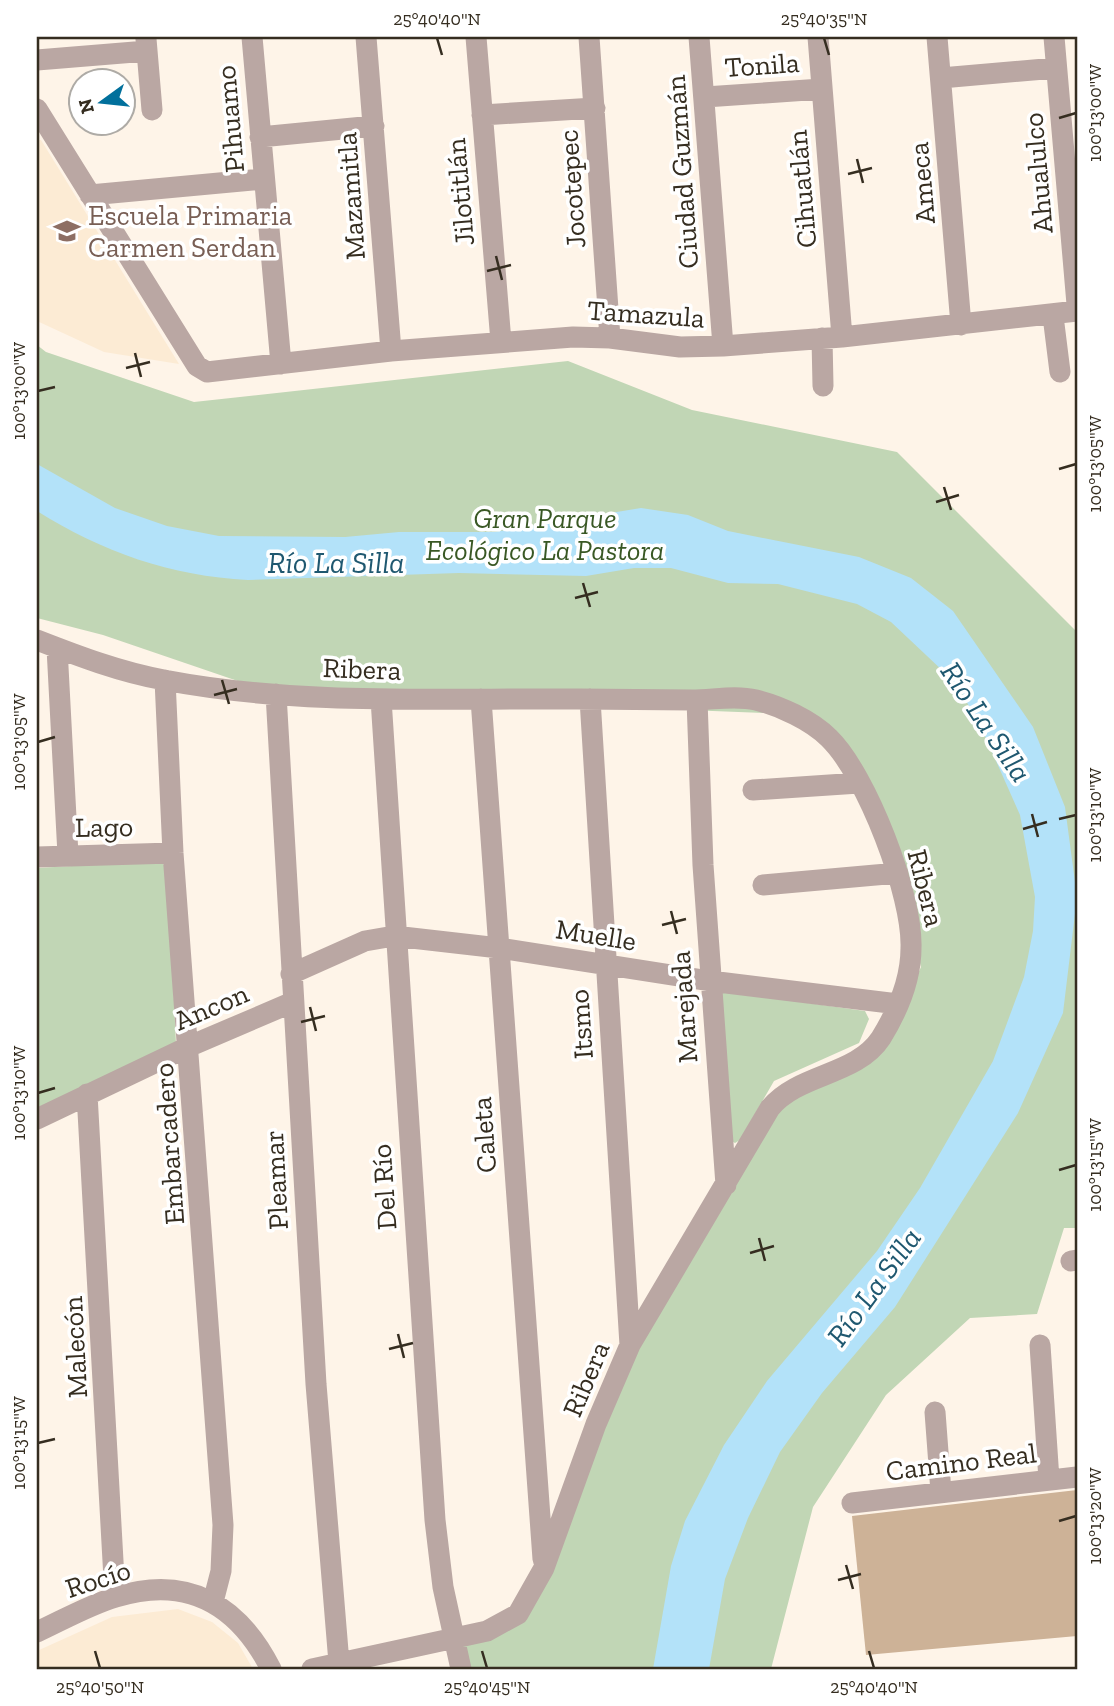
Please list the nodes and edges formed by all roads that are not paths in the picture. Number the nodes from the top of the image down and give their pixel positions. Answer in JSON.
{"nodes":[{"id":1,"x":252,"y":37,"type":"edge"},
{"id":2,"x":366,"y":37,"type":"edge"},
{"id":3,"x":476,"y":37,"type":"edge"},
{"id":4,"x":589,"y":37,"type":"edge"},
{"id":5,"x":699,"y":37,"type":"edge"},
{"id":6,"x":818,"y":37,"type":"edge"},
{"id":7,"x":937,"y":37,"type":"edge"},
{"id":8,"x":1054,"y":37,"type":"edge"},
{"id":9,"x":146,"y":44,"type":"edge"},
{"id":10,"x":37,"y":60,"type":"edge"},
{"id":11,"x":1056,"y":68,"type":"junction"},
{"id":12,"x":941,"y":78,"type":"junction"},
{"id":13,"x":822,"y":89,"type":"junction"},
{"id":14,"x":705,"y":97,"type":"junction"},
{"id":15,"x":595,"y":108,"type":"junction"},
{"id":16,"x":37,"y":109,"type":"edge"},
{"id":17,"x":152,"y":110,"type":"dead end"},
{"id":18,"x":482,"y":114,"type":"junction"},
{"id":19,"x":374,"y":127,"type":"junction"},
{"id":20,"x":260,"y":137,"type":"junction"},
{"id":21,"x":263,"y":179,"type":"junction"},
{"id":22,"x":90,"y":195,"type":"junction"},
{"id":23,"x":1077,"y":304,"type":"edge"},
{"id":24,"x":1077,"y":311,"type":"edge"},
{"id":25,"x":1053,"y":316,"type":"junction"},
{"id":26,"x":961,"y":325,"type":"junction"},
{"id":27,"x":832,"y":337,"type":"junction"},
{"id":28,"x":610,"y":338,"type":"junction"},
{"id":29,"x":501,"y":342,"type":"junction"},
{"id":30,"x":723,"y":346,"type":"junction"},
{"id":31,"x":391,"y":351,"type":"junction"},
{"id":32,"x":281,"y":364,"type":"junction"},
{"id":33,"x":1060,"y":372,"type":"dead end"},
{"id":34,"x":823,"y":387,"type":"dead end"},
{"id":35,"x":37,"y":640,"type":"edge"},
{"id":36,"x":57,"y":648,"type":"junction"},
{"id":37,"x":164,"y":680,"type":"junction"},
{"id":38,"x":276,"y":694,"type":"junction"},
{"id":39,"x":381,"y":699,"type":"junction"},
{"id":40,"x":481,"y":699,"type":"junction"},
{"id":41,"x":590,"y":699,"type":"junction"},
{"id":42,"x":697,"y":700,"type":"junction"},
{"id":43,"x":859,"y":783,"type":"junction"},
{"id":44,"x":753,"y":790,"type":"dead end"},
{"id":45,"x":173,"y":853,"type":"junction"},
{"id":46,"x":68,"y":855,"type":"junction"},
{"id":47,"x":37,"y":857,"type":"edge"},
{"id":48,"x":898,"y":873,"type":"junction"},
{"id":49,"x":763,"y":885,"type":"dead end"},
{"id":50,"x":394,"y":936,"type":"junction"},
{"id":51,"x":499,"y":948,"type":"junction"},
{"id":52,"x":605,"y":965,"type":"junction"},
{"id":53,"x":291,"y":974,"type":"junction"},
{"id":54,"x":710,"y":981,"type":"junction"},
{"id":55,"x":293,"y":1002,"type":"junction"},
{"id":56,"x":898,"y":1004,"type":"junction"},
{"id":57,"x":190,"y":1046,"type":"junction"},
{"id":58,"x":87,"y":1094,"type":"junction"},
{"id":59,"x":37,"y":1119,"type":"edge"},
{"id":60,"x":726,"y":1185,"type":"junction"},
{"id":61,"x":630,"y":1345,"type":"junction"},
{"id":62,"x":1040,"y":1345,"type":"dead end"},
{"id":63,"x":935,"y":1412,"type":"dead end"},
{"id":64,"x":1077,"y":1477,"type":"edge"},
{"id":65,"x":1049,"y":1480,"type":"junction"},
{"id":66,"x":941,"y":1492,"type":"junction"},
{"id":67,"x":852,"y":1503,"type":"dead end"},
{"id":68,"x":544,"y":1568,"type":"junction"},
{"id":69,"x":116,"y":1597,"type":"junction"},
{"id":70,"x":213,"y":1602,"type":"junction"},
{"id":71,"x":37,"y":1632,"type":"edge"},
{"id":72,"x":453,"y":1638,"type":"junction"},
{"id":73,"x":339,"y":1663,"type":"junction"},
{"id":74,"x":271,"y":1669,"type":"edge"},
{"id":75,"x":312,"y":1669,"type":"edge"},
{"id":76,"x":461,"y":1669,"type":"edge"}],
"edges":[{"from":1,"to":20,"type":"street","name":"Pihuamo"},
{"from":2,"to":19,"type":"street","name":"Mazamitla"},
{"from":3,"to":18,"type":"street","name":"Jilotitlán"},
{"from":4,"to":15,"type":"street","name":"Jocotepec"},
{"from":5,"to":14,"type":"street","name":"Ciudad Guzmán"},
{"from":6,"to":13,"type":"street","name":"Cihuatlán"},
{"from":7,"to":12,"type":"street","name":"Ameca"},
{"from":8,"to":11,"type":"street","name":"Ahualulco"},
{"from":9,"to":10,"type":"street"},
{"from":9,"to":17,"type":"street"},
{"from":11,"to":12,"type":"street"},
{"from":11,"to":23,"type":"street","name":"Ahualulco"},
{"from":12,"to":26,"type":"street","name":"Ameca"},
{"from":13,"to":14,"type":"street","name":"Tonila"},
{"from":13,"to":27,"type":"street","name":"Cihuatlán"},
{"from":14,"to":30,"type":"street","name":"Ciudad Guzmán"},
{"from":15,"to":18,"type":"street"},
{"from":15,"to":28,"type":"street","name":"Jocotepec"},
{"from":16,"to":22,"type":"street"},
{"from":18,"to":29,"type":"street","name":"Jilotitlán"},
{"from":19,"to":20,"type":"street"},
{"from":19,"to":31,"type":"street","name":"Mazamitla"},
{"from":20,"to":21,"type":"street","name":"Pihuamo"},
{"from":21,"to":22,"type":"street"},
{"from":21,"to":32,"type":"street","name":"Pihuamo"},
{"from":22,"to":32,"type":"street","name":"Tamazula"},
{"from":24,"to":25,"type":"street","name":"Tamazula"},
{"from":25,"to":26,"type":"street","name":"Tamazula"},
{"from":25,"to":33,"type":"street"},
{"from":26,"to":27,"type":"street","name":"Tamazula"},
{"from":27,"to":30,"type":"street","name":"Tamazula"},
{"from":27,"to":34,"type":"street","name":"Cihuatlán"},
{"from":28,"to":29,"type":"street","name":"Tamazula"},
{"from":28,"to":30,"type":"street","name":"Tamazula"},
{"from":29,"to":31,"type":"street","name":"Tamazula"},
{"from":31,"to":32,"type":"street","name":"Tamazula"},
{"from":35,"to":36,"type":"street","name":"Ribera"},
{"from":36,"to":37,"type":"street","name":"Ribera"},
{"from":36,"to":46,"type":"street"},
{"from":37,"to":38,"type":"street","name":"Ribera"},
{"from":37,"to":45,"type":"street","name":"Embarcadero"},
{"from":38,"to":39,"type":"street","name":"Ribera"},
{"from":38,"to":53,"type":"street","name":"Pleamar"},
{"from":39,"to":40,"type":"street","name":"Ribera"},
{"from":39,"to":50,"type":"street","name":"Del Río"},
{"from":40,"to":41,"type":"street","name":"Ribera"},
{"from":40,"to":51,"type":"street","name":"Caleta"},
{"from":41,"to":42,"type":"street","name":"Ribera"},
{"from":41,"to":52,"type":"street","name":"Itsmo"},
{"from":42,"to":43,"type":"street","name":"Ribera"},
{"from":42,"to":54,"type":"street","name":"Marejada"},
{"from":43,"to":44,"type":"street"},
{"from":43,"to":48,"type":"street","name":"Ribera"},
{"from":45,"to":46,"type":"street","name":"Lago"},
{"from":45,"to":57,"type":"street","name":"Embarcadero"},
{"from":46,"to":47,"type":"street","name":"Lago"},
{"from":48,"to":49,"type":"street"},
{"from":48,"to":56,"type":"street","name":"Ribera"},
{"from":50,"to":51,"type":"street","name":"Muelle"},
{"from":50,"to":53,"type":"street","name":"Muelle"},
{"from":50,"to":72,"type":"street","name":"Del Río"},
{"from":51,"to":52,"type":"street","name":"Muelle"},
{"from":51,"to":68,"type":"street","name":"Caleta"},
{"from":52,"to":54,"type":"street","name":"Muelle"},
{"from":52,"to":61,"type":"street","name":"Itsmo"},
{"from":53,"to":55,"type":"street","name":"Pleamar"},
{"from":54,"to":56,"type":"street","name":"Muelle"},
{"from":54,"to":60,"type":"street","name":"Marejada"},
{"from":55,"to":57,"type":"street","name":"Ancon"},
{"from":55,"to":73,"type":"street","name":"Pleamar"},
{"from":56,"to":60,"type":"street","name":"Ribera"},
{"from":57,"to":58,"type":"street","name":"Ancon"},
{"from":57,"to":70,"type":"street","name":"Embarcadero"},
{"from":58,"to":59,"type":"street","name":"Ancon"},
{"from":58,"to":69,"type":"street","name":"Malecón"},
{"from":60,"to":61,"type":"street","name":"Ribera"},
{"from":61,"to":68,"type":"street","name":"Ribera"},
{"from":62,"to":65,"type":"street"},
{"from":63,"to":66,"type":"street"},
{"from":64,"to":65,"type":"street","name":"Camino Real"},
{"from":65,"to":66,"type":"street","name":"Camino Real"},
{"from":66,"to":67,"type":"street","name":"Camino Real"},
{"from":68,"to":72,"type":"street","name":"Ribera"},
{"from":69,"to":70,"type":"street","name":"Rocío"},
{"from":69,"to":71,"type":"street","name":"Rocío"},
{"from":70,"to":74,"type":"street","name":"Rocío"},
{"from":72,"to":73,"type":"street","name":"Ribera"},
{"from":72,"to":76,"type":"street","name":"Del Río"},
{"from":73,"to":75,"type":"street","name":"Ribera"}]}
